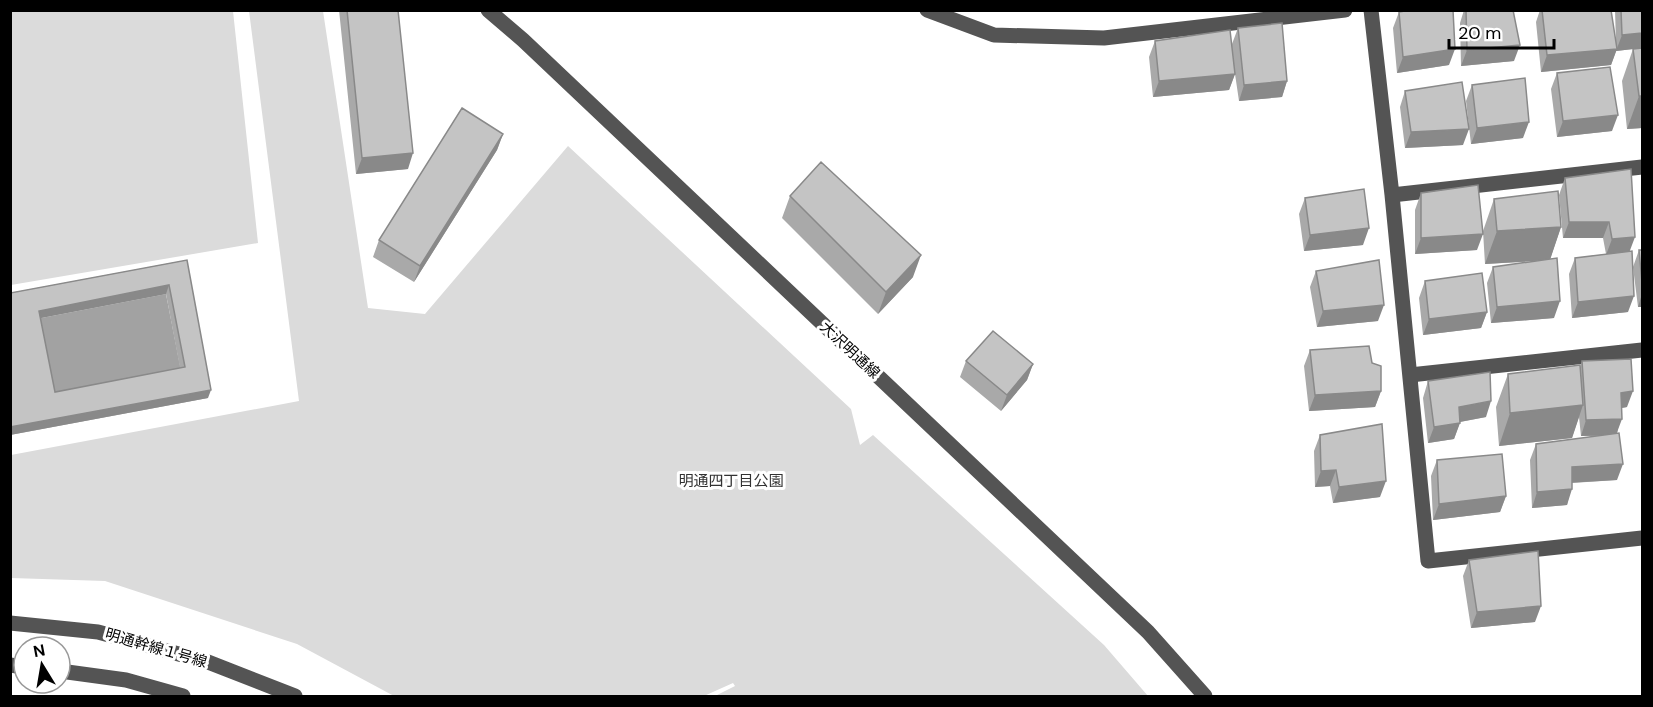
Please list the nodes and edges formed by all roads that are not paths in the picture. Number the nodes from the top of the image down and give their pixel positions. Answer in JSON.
{"nodes":[{"id":1,"x":488,"y":10,"type":"edge"},
{"id":2,"x":927,"y":10,"type":"edge"},
{"id":3,"x":1345,"y":10,"type":"edge"},
{"id":4,"x":1371,"y":10,"type":"edge"},
{"id":5,"x":1642,"y":167,"type":"edge"},
{"id":6,"x":1392,"y":195,"type":"junction"},
{"id":7,"x":1642,"y":350,"type":"edge"},
{"id":8,"x":1410,"y":375,"type":"junction"},
{"id":9,"x":1642,"y":538,"type":"edge"},
{"id":10,"x":10,"y":623,"type":"edge"},
{"id":11,"x":72,"y":673,"type":"edge"},
{"id":12,"x":183,"y":696,"type":"edge"},
{"id":13,"x":295,"y":696,"type":"edge"},
{"id":14,"x":1205,"y":696,"type":"edge"}],
"edges":[{"from":1,"to":14,"type":"street","name":"大沢明通線"},
{"from":2,"to":3,"type":"street"},
{"from":4,"to":6,"type":"street"},
{"from":5,"to":6,"type":"street"},
{"from":6,"to":8,"type":"street"},
{"from":7,"to":8,"type":"street"},
{"from":8,"to":9,"type":"street"},
{"from":10,"to":13,"type":"street","name":"明通幹線１号線"},
{"from":11,"to":12,"type":"street"}]}
